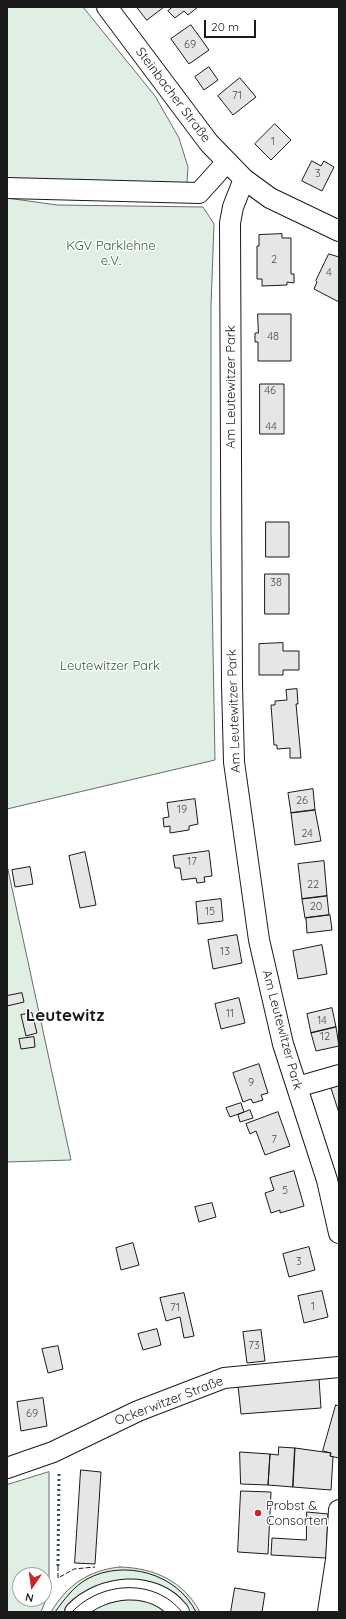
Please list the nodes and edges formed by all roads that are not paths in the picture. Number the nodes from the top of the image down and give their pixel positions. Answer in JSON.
{"nodes":[{"id":1,"x":107,"y":7,"type":"edge"},
{"id":2,"x":226,"y":163,"type":"junction"},
{"id":3,"x":244,"y":179,"type":"junction"},
{"id":4,"x":7,"y":188,"type":"edge"},
{"id":5,"x":339,"y":231,"type":"edge"},
{"id":6,"x":339,"y":1075,"type":"edge"},
{"id":7,"x":297,"y":1087,"type":"junction"},
{"id":8,"x":335,"y":1196,"type":"edge"},
{"id":9,"x":339,"y":1233,"type":"edge"},
{"id":10,"x":339,"y":1367,"type":"edge"},
{"id":11,"x":7,"y":1468,"type":"edge"},
{"id":12,"x":339,"y":1510,"type":"edge"},
{"id":13,"x":75,"y":1612,"type":"edge"},
{"id":14,"x":179,"y":1612,"type":"edge"},
{"id":15,"x":328,"y":1612,"type":"edge"}],
"edges":[{"from":1,"to":2,"type":"street","name":"Steinbacher Straße"},
{"from":2,"to":3,"type":"street","name":"Steinbacher Straße"},
{"from":2,"to":4,"type":"street"},
{"from":3,"to":5,"type":"street","name":"Steinbacher Straße"},
{"from":3,"to":7,"type":"street","name":"Am Leutewitzer Park"},
{"from":6,"to":7,"type":"street"},
{"from":7,"to":8,"type":"street","name":"Am Leutewitzer Park"},
{"from":8,"to":9,"type":"street","name":"Am Leutewitzer Park"},
{"from":10,"to":11,"type":"street","name":"Ockerwitzer Straße"},
{"from":12,"to":15,"type":"street"},
{"from":13,"to":14,"type":"street"}]}
